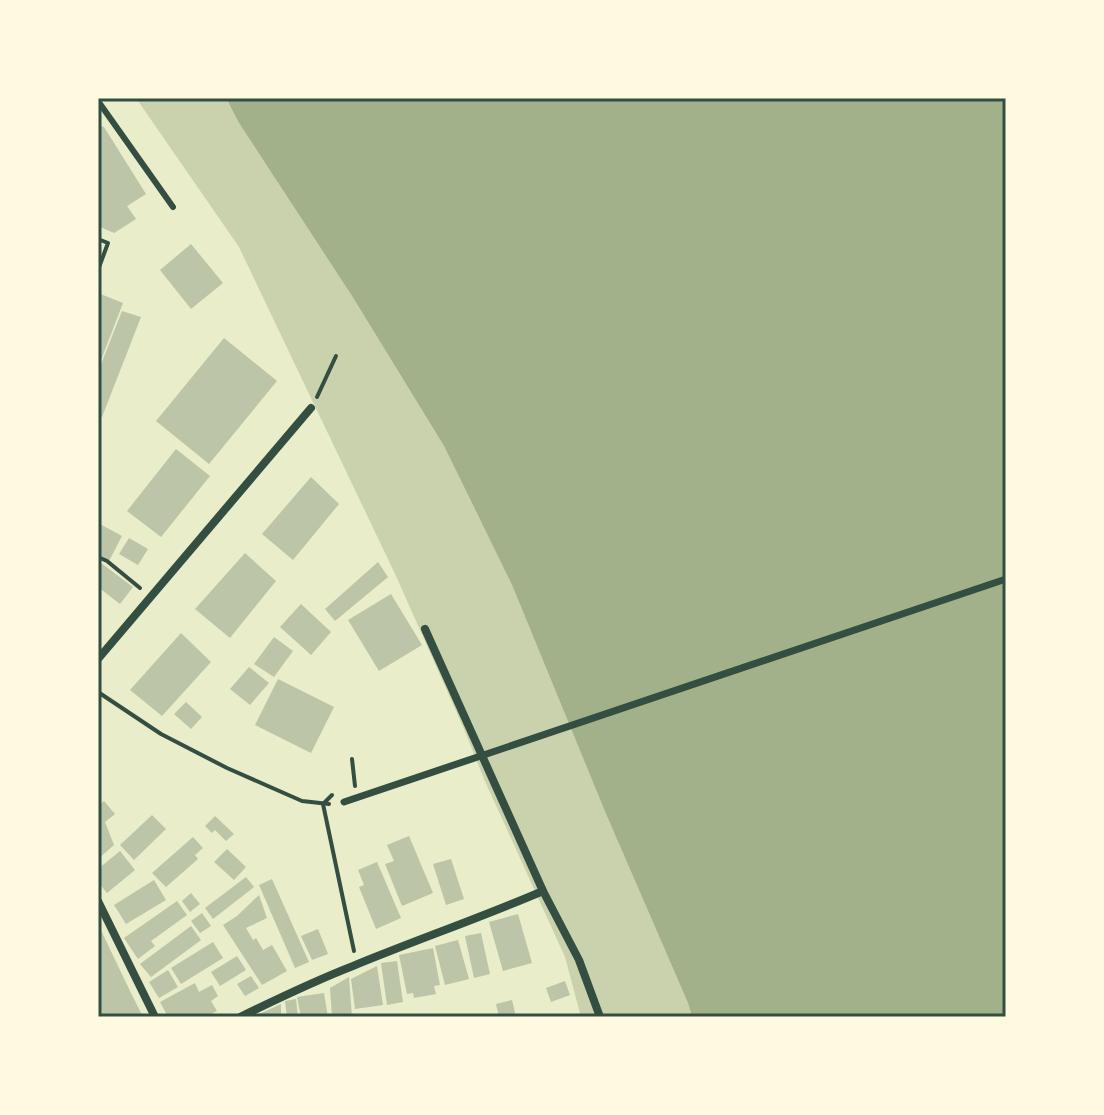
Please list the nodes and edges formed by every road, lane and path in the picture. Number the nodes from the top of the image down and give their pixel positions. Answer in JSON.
{"nodes":[{"id":1,"x":98,"y":101,"type":"edge"},
{"id":2,"x":173,"y":207,"type":"dead end"},
{"id":3,"x":98,"y":239,"type":"edge"},
{"id":4,"x":98,"y":270,"type":"edge"},
{"id":5,"x":336,"y":356,"type":"dead end"},
{"id":6,"x":311,"y":408,"type":"joint"},
{"id":7,"x":98,"y":557,"type":"edge"},
{"id":8,"x":1006,"y":579,"type":"edge"},
{"id":9,"x":151,"y":597,"type":"junction"},
{"id":10,"x":425,"y":629,"type":"dead end"},
{"id":11,"x":98,"y":659,"type":"edge"},
{"id":12,"x":98,"y":692,"type":"edge"},
{"id":13,"x":344,"y":802,"type":"joint"},
{"id":14,"x":323,"y":804,"type":"junction"},
{"id":15,"x":543,"y":891,"type":"junction"},
{"id":16,"x":98,"y":901,"type":"edge"},
{"id":17,"x":354,"y":946,"type":"dead end"},
{"id":18,"x":155,"y":1017,"type":"edge"},
{"id":19,"x":240,"y":1017,"type":"edge"},
{"id":20,"x":600,"y":1017,"type":"edge"}],
"edges":[{"from":1,"to":2,"type":"lane"},
{"from":3,"to":4,"type":"path"},
{"from":5,"to":6,"type":"path"},
{"from":6,"to":9,"type":"street"},
{"from":7,"to":9,"type":"path"},
{"from":8,"to":13,"type":"street"},
{"from":9,"to":11,"type":"street"},
{"from":10,"to":15,"type":"street"},
{"from":12,"to":14,"type":"path"},
{"from":13,"to":14,"type":"path"},
{"from":14,"to":17,"type":"path"},
{"from":15,"to":19,"type":"street"},
{"from":15,"to":20,"type":"street"},
{"from":16,"to":18,"type":"street"}]}
